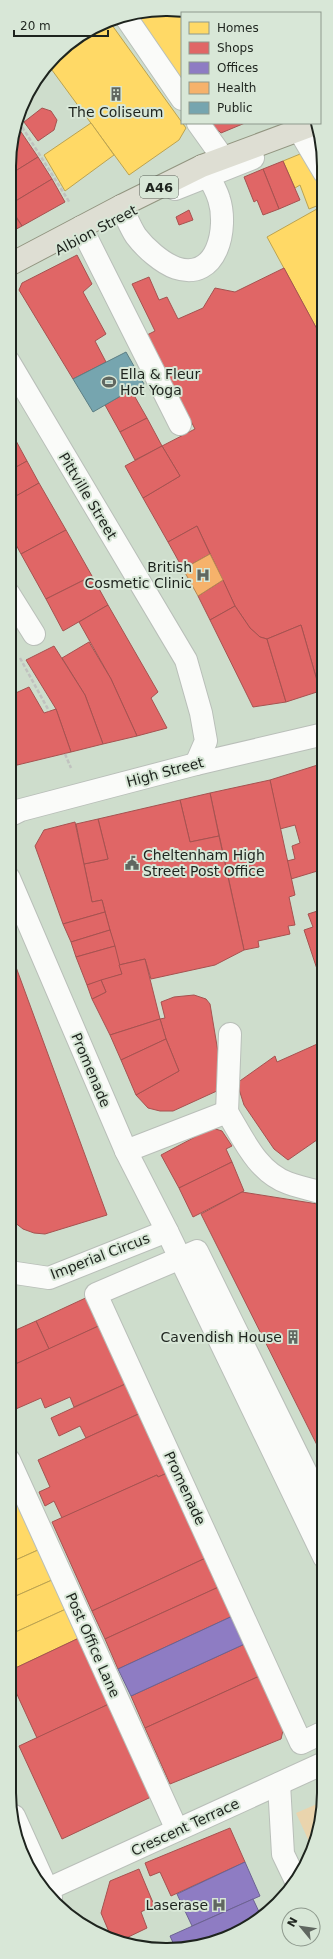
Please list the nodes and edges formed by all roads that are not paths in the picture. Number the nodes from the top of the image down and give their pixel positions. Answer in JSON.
{"nodes":[{"id":1,"x":128,"y":21,"type":"edge"},
{"id":2,"x":181,"y":98,"type":"edge"},
{"id":3,"x":199,"y":124,"type":"edge"},
{"id":4,"x":309,"y":131,"type":"edge"},
{"id":5,"x":316,"y":151,"type":"edge"},
{"id":6,"x":223,"y":158,"type":"junction"},
{"id":7,"x":205,"y":171,"type":"junction"},
{"id":8,"x":123,"y":210,"type":"junction"},
{"id":9,"x":84,"y":229,"type":"junction"},
{"id":10,"x":16,"y":262,"type":"edge"},
{"id":11,"x":16,"y":272,"type":"edge"},
{"id":12,"x":16,"y":374,"type":"edge"},
{"id":13,"x":180,"y":424,"type":"dead end"},
{"id":14,"x":16,"y":605,"type":"edge"},
{"id":15,"x":34,"y":634,"type":"road end"},
{"id":16,"x":317,"y":736,"type":"edge"},
{"id":17,"x":196,"y":764,"type":"junction"},
{"id":18,"x":16,"y":812,"type":"edge"},
{"id":19,"x":16,"y":894,"type":"edge"},
{"id":20,"x":230,"y":1034,"type":"dead end"},
{"id":21,"x":227,"y":1112,"type":"junction"},
{"id":22,"x":126,"y":1151,"type":"junction"},
{"id":23,"x":317,"y":1191,"type":"edge"},
{"id":24,"x":167,"y":1231,"type":"junction"},
{"id":25,"x":181,"y":1259,"type":"junction"},
{"id":26,"x":16,"y":1273,"type":"edge"},
{"id":27,"x":16,"y":1475,"type":"edge"},
{"id":28,"x":317,"y":1495,"type":"edge"},
{"id":29,"x":317,"y":1542,"type":"edge"},
{"id":30,"x":317,"y":1735,"type":"edge"},
{"id":31,"x":317,"y":1766,"type":"edge"},
{"id":32,"x":279,"y":1784,"type":"junction"},
{"id":33,"x":177,"y":1830,"type":"junction"},
{"id":34,"x":22,"y":1833,"type":"edge"},
{"id":35,"x":40,"y":1875,"type":"edge"},
{"id":36,"x":293,"y":1875,"type":"edge"},
{"id":37,"x":52,"y":1890,"type":"edge"}],
"edges":[{"from":1,"to":2,"type":"street"},
{"from":3,"to":6,"type":"street"},
{"from":4,"to":5,"type":"street"},
{"from":4,"to":6,"type":"main road","name":"Albion Street","number":"A46"},
{"from":4,"to":7,"type":"street","name":"Albion Street"},
{"from":6,"to":7,"type":"main road","name":"Albion Street","number":"A46"},
{"from":7,"to":8,"type":"main road","name":"Albion Street","number":"A46"},
{"from":7,"to":8,"type":"street"},
{"from":8,"to":9,"type":"main road","name":"Albion Street","number":"A46"},
{"from":9,"to":10,"type":"main road","name":"Albion Street","number":"A46"},
{"from":9,"to":11,"type":"street","name":"Albion Street"},
{"from":9,"to":13,"type":"street"},
{"from":12,"to":17,"type":"street","name":"Pittville Street"},
{"from":14,"to":15,"type":"street"},
{"from":16,"to":17,"type":"street","name":"High Street"},
{"from":17,"to":18,"type":"street","name":"High Street"},
{"from":19,"to":22,"type":"street","name":"Promenade"},
{"from":20,"to":21,"type":"street"},
{"from":21,"to":22,"type":"street"},
{"from":21,"to":23,"type":"street"},
{"from":22,"to":24,"type":"street","name":"Promenade"},
{"from":24,"to":25,"type":"street","name":"Promenade"},
{"from":24,"to":26,"type":"street","name":"Imperial Circus"},
{"from":25,"to":28,"type":"street","name":"Promenade"},
{"from":25,"to":29,"type":"street","name":"Promenade"},
{"from":25,"to":30,"type":"street","name":"Promenade"},
{"from":27,"to":33,"type":"street","name":"Post Office Lane"},
{"from":31,"to":32,"type":"street","name":"Crescent Terrace"},
{"from":32,"to":33,"type":"street","name":"Crescent Terrace"},
{"from":32,"to":36,"type":"street"},
{"from":33,"to":37,"type":"street","name":"Crescent Terrace"},
{"from":34,"to":35,"type":"street"}]}
